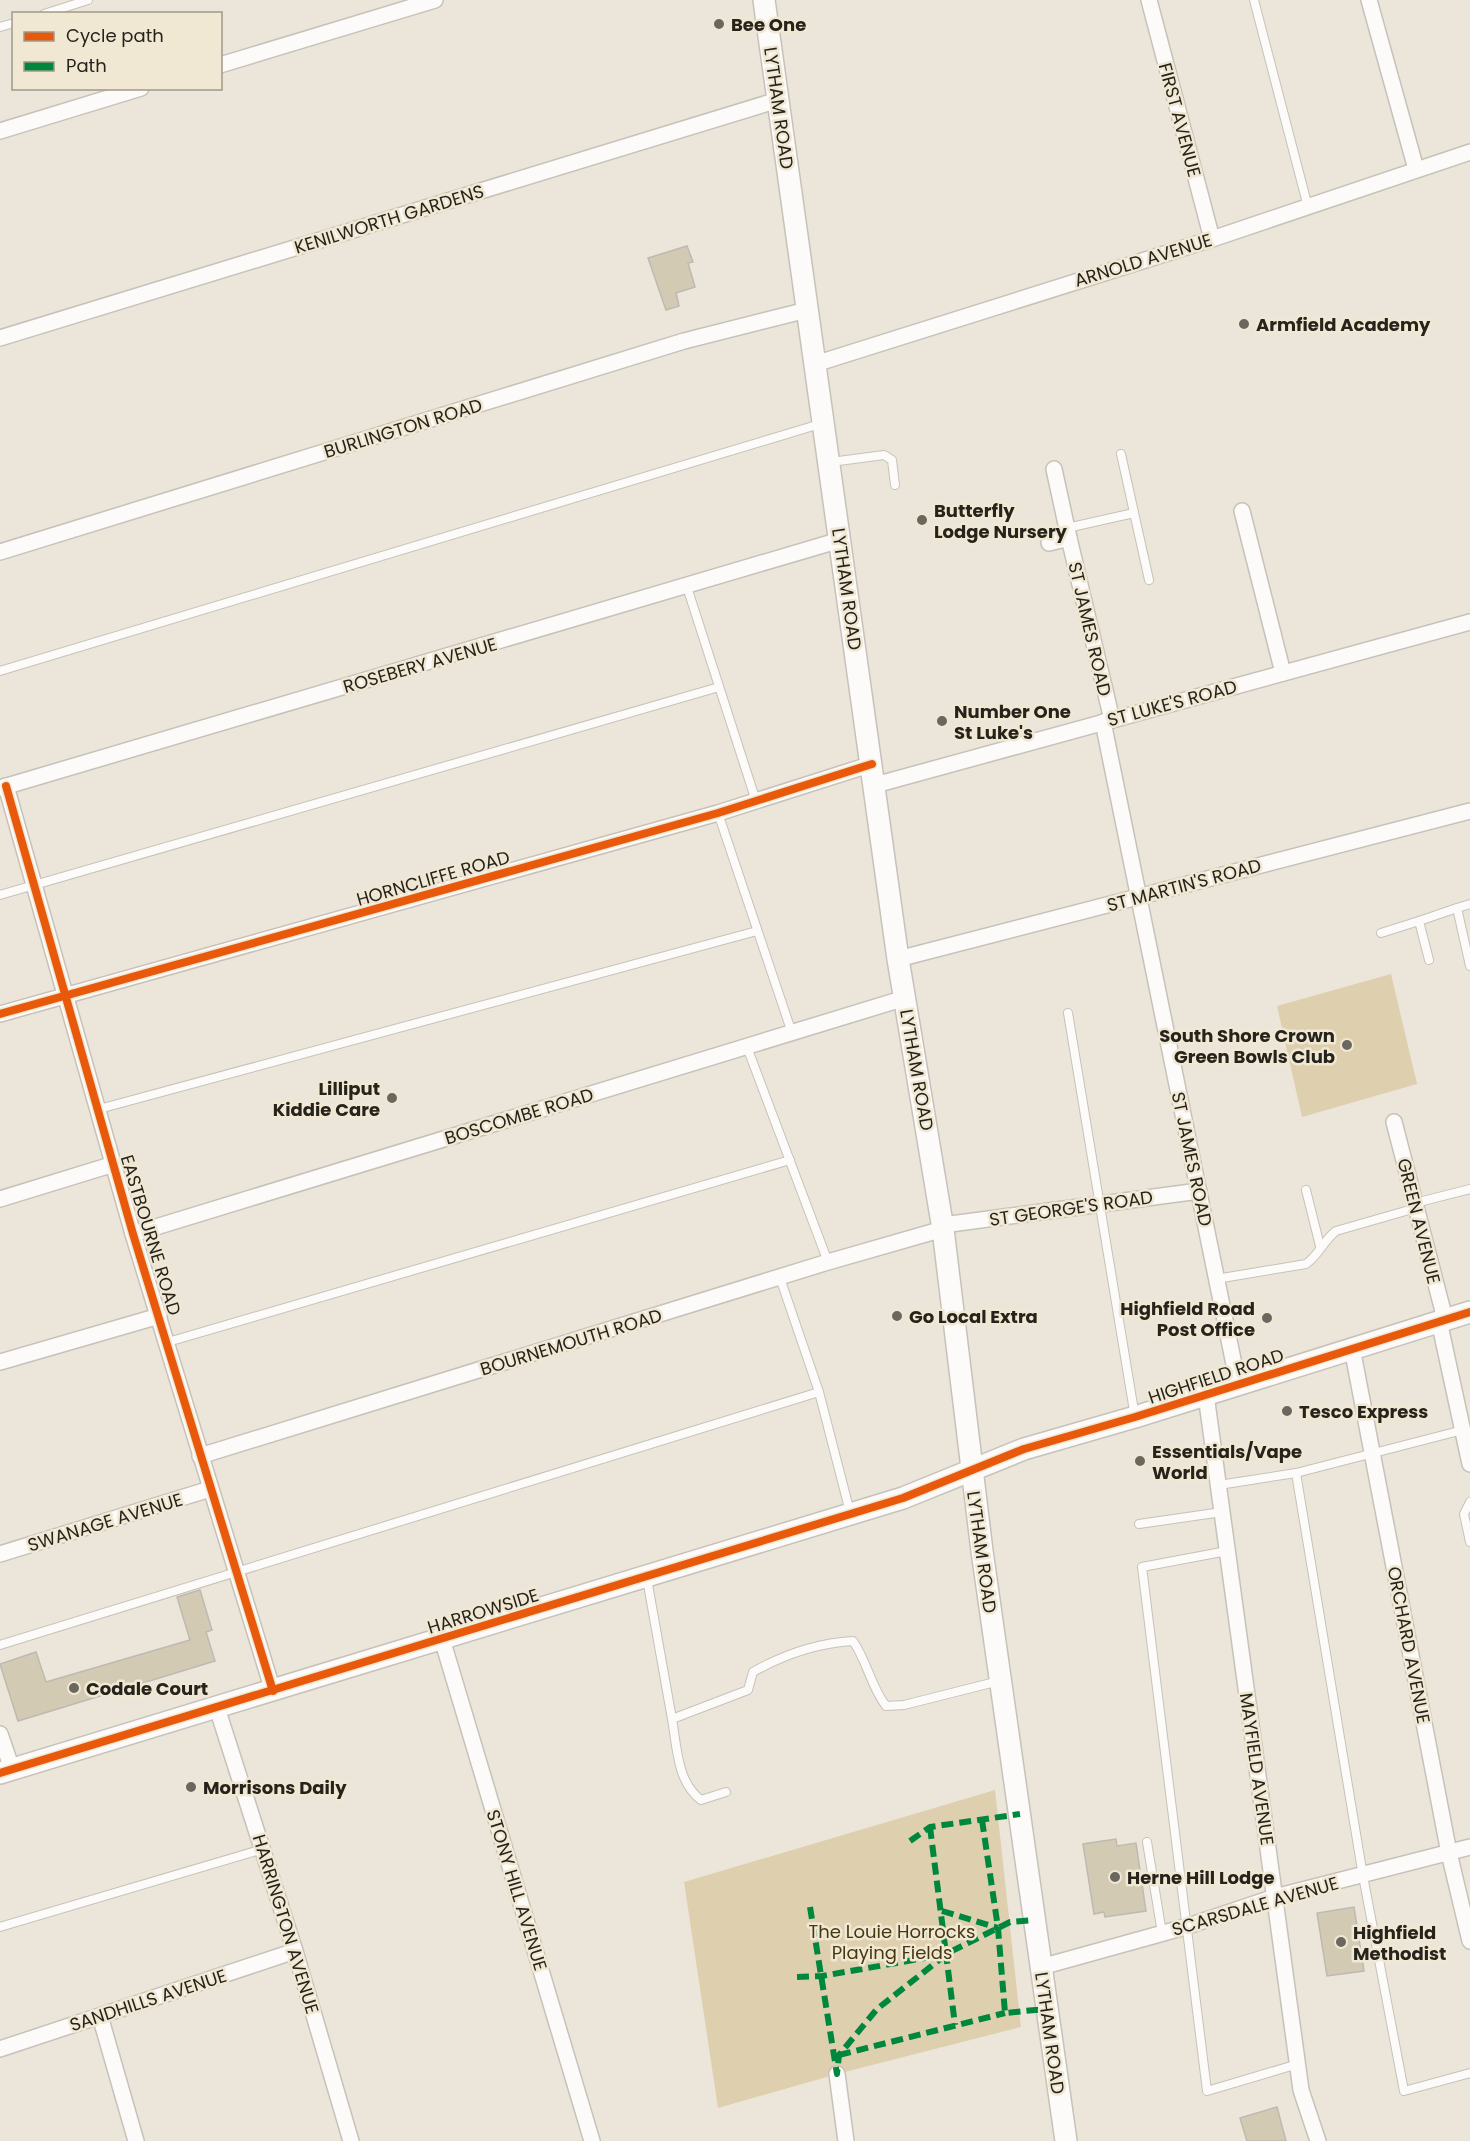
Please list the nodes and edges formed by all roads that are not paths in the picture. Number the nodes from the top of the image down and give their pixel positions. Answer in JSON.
{"nodes":[{"id":1,"x":88,"y":0,"type":"edge"},
{"id":2,"x":435,"y":0,"type":"edge"},
{"id":3,"x":764,"y":0,"type":"edge"},
{"id":4,"x":1149,"y":0,"type":"edge"},
{"id":5,"x":1254,"y":0,"type":"edge"},
{"id":6,"x":1369,"y":0,"type":"edge"},
{"id":7,"x":50,"y":12,"type":"edge"},
{"id":8,"x":222,"y":64,"type":"edge"},
{"id":9,"x":134,"y":90,"type":"edge"},
{"id":10,"x":778,"y":99,"type":"junction"},
{"id":11,"x":0,"y":131,"type":"edge"},
{"id":12,"x":1470,"y":152,"type":"edge"},
{"id":13,"x":1416,"y":170,"type":"junction"},
{"id":14,"x":1308,"y":207,"type":"junction"},
{"id":15,"x":1212,"y":239,"type":"junction"},
{"id":16,"x":807,"y":310,"type":"junction"},
{"id":17,"x":0,"y":338,"type":"edge"},
{"id":18,"x":815,"y":364,"type":"junction"},
{"id":19,"x":825,"y":423,"type":"junction"},
{"id":20,"x":1121,"y":454,"type":"dead end"},
{"id":21,"x":829,"y":462,"type":"junction"},
{"id":22,"x":1054,"y":469,"type":"dead end"},
{"id":23,"x":895,"y":485,"type":"dead end"},
{"id":24,"x":1242,"y":511,"type":"dead end"},
{"id":25,"x":1134,"y":513,"type":"junction"},
{"id":26,"x":1068,"y":533,"type":"junction"},
{"id":27,"x":840,"y":540,"type":"junction"},
{"id":28,"x":1049,"y":543,"type":"dead end"},
{"id":29,"x":0,"y":552,"type":"edge"},
{"id":30,"x":1149,"y":580,"type":"dead end"},
{"id":31,"x":687,"y":587,"type":"junction"},
{"id":32,"x":1470,"y":622,"type":"edge"},
{"id":33,"x":0,"y":671,"type":"edge"},
{"id":34,"x":1283,"y":673,"type":"junction"},
{"id":35,"x":719,"y":687,"type":"junction"},
{"id":36,"x":1107,"y":721,"type":"junction"},
{"id":37,"x":872,"y":764,"type":"junction"},
{"id":38,"x":875,"y":785,"type":"junction"},
{"id":39,"x":3,"y":787,"type":"edge"},
{"id":40,"x":756,"y":801,"type":"junction"},
{"id":41,"x":1470,"y":811,"type":"edge"},
{"id":42,"x":718,"y":813,"type":"junction"},
{"id":43,"x":34,"y":886,"type":"junction"},
{"id":44,"x":0,"y":895,"type":"edge"},
{"id":45,"x":1137,"y":898,"type":"junction"},
{"id":46,"x":1470,"y":904,"type":"edge"},
{"id":47,"x":1457,"y":908,"type":"junction"},
{"id":48,"x":1419,"y":921,"type":"junction"},
{"id":49,"x":757,"y":931,"type":"junction"},
{"id":50,"x":1381,"y":933,"type":"dead end"},
{"id":51,"x":898,"y":959,"type":"junction"},
{"id":52,"x":1429,"y":960,"type":"dead end"},
{"id":53,"x":1470,"y":966,"type":"edge"},
{"id":54,"x":65,"y":997,"type":"junction"},
{"id":55,"x":905,"y":998,"type":"junction"},
{"id":56,"x":1068,"y":1013,"type":"dead end"},
{"id":57,"x":0,"y":1014,"type":"edge"},
{"id":58,"x":793,"y":1034,"type":"junction"},
{"id":59,"x":747,"y":1047,"type":"junction"},
{"id":60,"x":99,"y":1109,"type":"junction"},
{"id":61,"x":1394,"y":1122,"type":"dead end"},
{"id":62,"x":789,"y":1160,"type":"junction"},
{"id":63,"x":114,"y":1164,"type":"junction"},
{"id":64,"x":1470,"y":1189,"type":"edge"},
{"id":65,"x":1306,"y":1190,"type":"dead end"},
{"id":66,"x":1199,"y":1191,"type":"junction"},
{"id":67,"x":0,"y":1199,"type":"edge"},
{"id":68,"x":1100,"y":1204,"type":"junction"},
{"id":69,"x":1415,"y":1205,"type":"junction"},
{"id":70,"x":943,"y":1227,"type":"junction"},
{"id":71,"x":134,"y":1234,"type":"junction"},
{"id":72,"x":1320,"y":1246,"type":"junction"},
{"id":73,"x":828,"y":1262,"type":"junction"},
{"id":74,"x":780,"y":1278,"type":"junction"},
{"id":75,"x":1216,"y":1279,"type":"junction"},
{"id":76,"x":1470,"y":1312,"type":"edge"},
{"id":77,"x":159,"y":1316,"type":"junction"},
{"id":78,"x":1442,"y":1320,"type":"junction"},
{"id":79,"x":168,"y":1342,"type":"junction"},
{"id":80,"x":1352,"y":1348,"type":"junction"},
{"id":81,"x":0,"y":1362,"type":"edge"},
{"id":82,"x":1238,"y":1384,"type":"junction"},
{"id":83,"x":819,"y":1392,"type":"junction"},
{"id":84,"x":1206,"y":1395,"type":"junction"},
{"id":85,"x":1465,"y":1411,"type":"edge"},
{"id":86,"x":1135,"y":1417,"type":"junction"},
{"id":87,"x":1462,"y":1430,"type":"junction"},
{"id":88,"x":1372,"y":1452,"type":"junction"},
{"id":89,"x":200,"y":1456,"type":"junction"},
{"id":90,"x":1470,"y":1464,"type":"edge"},
{"id":91,"x":971,"y":1469,"type":"junction"},
{"id":92,"x":1296,"y":1473,"type":"junction"},
{"id":93,"x":1219,"y":1485,"type":"junction"},
{"id":94,"x":210,"y":1489,"type":"junction"},
{"id":95,"x":1470,"y":1502,"type":"edge"},
{"id":96,"x":1222,"y":1512,"type":"junction"},
{"id":97,"x":850,"y":1515,"type":"junction"},
{"id":98,"x":1139,"y":1524,"type":"dead end"},
{"id":99,"x":1470,"y":1542,"type":"edge"},
{"id":100,"x":1227,"y":1551,"type":"junction"},
{"id":101,"x":0,"y":1554,"type":"edge"},
{"id":102,"x":236,"y":1573,"type":"junction"},
{"id":103,"x":647,"y":1577,"type":"junction"},
{"id":104,"x":442,"y":1639,"type":"junction"},
{"id":105,"x":0,"y":1645,"type":"edge"},
{"id":106,"x":999,"y":1681,"type":"junction"},
{"id":107,"x":273,"y":1691,"type":"junction"},
{"id":108,"x":218,"y":1708,"type":"junction"},
{"id":109,"x":672,"y":1719,"type":"junction"},
{"id":110,"x":0,"y":1734,"type":"edge"},
{"id":111,"x":6,"y":1771,"type":"edge"},
{"id":112,"x":726,"y":1792,"type":"dead end"},
{"id":113,"x":1147,"y":1842,"type":"dead end"},
{"id":114,"x":1470,"y":1847,"type":"edge"},
{"id":115,"x":263,"y":1849,"type":"junction"},
{"id":116,"x":1449,"y":1853,"type":"junction"},
{"id":117,"x":1364,"y":1876,"type":"junction"},
{"id":118,"x":1275,"y":1897,"type":"junction"},
{"id":119,"x":1185,"y":1927,"type":"junction"},
{"id":120,"x":0,"y":1928,"type":"edge"},
{"id":121,"x":1162,"y":1933,"type":"junction"},
{"id":122,"x":1470,"y":1941,"type":"edge"},
{"id":123,"x":296,"y":1951,"type":"junction"},
{"id":124,"x":1041,"y":1967,"type":"junction"},
{"id":125,"x":100,"y":2016,"type":"junction"},
{"id":126,"x":0,"y":2049,"type":"edge"},
{"id":127,"x":1298,"y":2064,"type":"junction"},
{"id":128,"x":1470,"y":2073,"type":"edge"},
{"id":129,"x":837,"y":2074,"type":"dead end"},
{"id":130,"x":136,"y":2141,"type":"edge"},
{"id":131,"x":351,"y":2141,"type":"edge"},
{"id":132,"x":592,"y":2141,"type":"edge"},
{"id":133,"x":846,"y":2141,"type":"edge"},
{"id":134,"x":1066,"y":2141,"type":"edge"},
{"id":135,"x":1317,"y":2141,"type":"edge"}],
"edges":[{"from":1,"to":7,"type":"lane"},
{"from":2,"to":8,"type":"street"},
{"from":3,"to":10,"type":"main road","name":"LYTHAM ROAD"},
{"from":4,"to":15,"type":"street","name":"FIRST AVENUE"},
{"from":5,"to":14,"type":"lane"},
{"from":6,"to":13,"type":"street"},
{"from":9,"to":11,"type":"street"},
{"from":10,"to":16,"type":"main road","name":"LYTHAM ROAD"},
{"from":10,"to":17,"type":"street","name":"KENILWORTH GARDENS"},
{"from":12,"to":13,"type":"street","name":"ARNOLD AVENUE"},
{"from":13,"to":14,"type":"street","name":"ARNOLD AVENUE"},
{"from":14,"to":15,"type":"street","name":"ARNOLD AVENUE"},
{"from":15,"to":18,"type":"street","name":"ARNOLD AVENUE"},
{"from":16,"to":18,"type":"main road","name":"LYTHAM ROAD"},
{"from":16,"to":29,"type":"street","name":"BURLINGTON ROAD"},
{"from":18,"to":19,"type":"main road","name":"LYTHAM ROAD"},
{"from":19,"to":21,"type":"main road","name":"LYTHAM ROAD"},
{"from":19,"to":33,"type":"lane"},
{"from":20,"to":25,"type":"lane"},
{"from":21,"to":23,"type":"lane"},
{"from":21,"to":27,"type":"main road","name":"LYTHAM ROAD"},
{"from":22,"to":26,"type":"street","name":"ST JAMES ROAD"},
{"from":24,"to":34,"type":"street"},
{"from":25,"to":26,"type":"lane"},
{"from":25,"to":30,"type":"lane"},
{"from":26,"to":28,"type":"street","name":"ST JAMES ROAD"},
{"from":26,"to":36,"type":"street","name":"ST JAMES ROAD"},
{"from":27,"to":31,"type":"street","name":"ROSEBERY AVENUE"},
{"from":27,"to":37,"type":"main road","name":"LYTHAM ROAD"},
{"from":31,"to":35,"type":"lane"},
{"from":31,"to":39,"type":"street","name":"ROSEBERY AVENUE"},
{"from":32,"to":34,"type":"street","name":"ST LUKE'S ROAD"},
{"from":34,"to":36,"type":"street","name":"ST LUKE'S ROAD"},
{"from":35,"to":40,"type":"lane"},
{"from":35,"to":43,"type":"lane"},
{"from":36,"to":38,"type":"street","name":"ST LUKE'S ROAD"},
{"from":36,"to":45,"type":"street","name":"ST JAMES ROAD"},
{"from":37,"to":38,"type":"main road","name":"LYTHAM ROAD"},
{"from":37,"to":40,"type":"street","name":"HORNCLIFFE ROAD"},
{"from":38,"to":51,"type":"main road","name":"LYTHAM ROAD"},
{"from":39,"to":43,"type":"street","name":"EASTBOURNE ROAD"},
{"from":40,"to":42,"type":"street","name":"HORNCLIFFE ROAD"},
{"from":41,"to":45,"type":"street","name":"ST MARTIN'S ROAD"},
{"from":42,"to":49,"type":"lane"},
{"from":42,"to":54,"type":"street","name":"HORNCLIFFE ROAD"},
{"from":43,"to":44,"type":"lane"},
{"from":43,"to":54,"type":"street","name":"EASTBOURNE ROAD"},
{"from":45,"to":51,"type":"street","name":"ST MARTIN'S ROAD"},
{"from":45,"to":66,"type":"street","name":"ST JAMES ROAD"},
{"from":46,"to":47,"type":"lane"},
{"from":47,"to":48,"type":"lane"},
{"from":47,"to":53,"type":"lane"},
{"from":48,"to":50,"type":"lane"},
{"from":48,"to":52,"type":"lane"},
{"from":49,"to":58,"type":"lane"},
{"from":49,"to":60,"type":"lane"},
{"from":51,"to":55,"type":"main road","name":"LYTHAM ROAD"},
{"from":54,"to":57,"type":"street","name":"HORNCLIFFE ROAD"},
{"from":54,"to":60,"type":"street","name":"EASTBOURNE ROAD"},
{"from":55,"to":58,"type":"street","name":"BOSCOMBE ROAD"},
{"from":55,"to":70,"type":"main road","name":"LYTHAM ROAD"},
{"from":56,"to":68,"type":"lane"},
{"from":58,"to":59,"type":"street","name":"BOSCOMBE ROAD"},
{"from":59,"to":62,"type":"lane"},
{"from":59,"to":71,"type":"street","name":"BOSCOMBE ROAD"},
{"from":60,"to":63,"type":"street","name":"EASTBOURNE ROAD"},
{"from":61,"to":69,"type":"street","name":"GREEN AVENUE"},
{"from":62,"to":73,"type":"lane"},
{"from":62,"to":79,"type":"lane"},
{"from":63,"to":67,"type":"street"},
{"from":63,"to":71,"type":"street","name":"EASTBOURNE ROAD"},
{"from":64,"to":69,"type":"lane"},
{"from":65,"to":72,"type":"lane"},
{"from":66,"to":68,"type":"street","name":"ST GEORGE'S ROAD"},
{"from":66,"to":75,"type":"street","name":"ST JAMES ROAD"},
{"from":68,"to":70,"type":"street","name":"ST GEORGE'S ROAD"},
{"from":68,"to":86,"type":"lane"},
{"from":69,"to":72,"type":"lane"},
{"from":69,"to":78,"type":"street","name":"GREEN AVENUE"},
{"from":70,"to":73,"type":"street","name":"BOURNEMOUTH ROAD"},
{"from":70,"to":91,"type":"main road","name":"LYTHAM ROAD"},
{"from":71,"to":77,"type":"street","name":"EASTBOURNE ROAD"},
{"from":72,"to":75,"type":"lane"},
{"from":73,"to":74,"type":"street","name":"BOURNEMOUTH ROAD"},
{"from":74,"to":83,"type":"lane"},
{"from":74,"to":89,"type":"street","name":"BOURNEMOUTH ROAD"},
{"from":75,"to":82,"type":"street","name":"ST JAMES ROAD"},
{"from":76,"to":78,"type":"main road","name":"HIGHFIELD ROAD"},
{"from":77,"to":79,"type":"street","name":"EASTBOURNE ROAD"},
{"from":77,"to":81,"type":"street"},
{"from":78,"to":80,"type":"main road","name":"HIGHFIELD ROAD"},
{"from":78,"to":85,"type":"street","name":"GREEN AVENUE"},
{"from":79,"to":89,"type":"street","name":"EASTBOURNE ROAD"},
{"from":80,"to":82,"type":"main road","name":"HIGHFIELD ROAD"},
{"from":80,"to":88,"type":"street","name":"ORCHARD AVENUE"},
{"from":82,"to":84,"type":"main road","name":"HIGHFIELD ROAD"},
{"from":83,"to":97,"type":"lane"},
{"from":83,"to":102,"type":"lane"},
{"from":84,"to":86,"type":"main road","name":"HIGHFIELD ROAD"},
{"from":84,"to":93,"type":"street","name":"MAYFIELD AVENUE"},
{"from":85,"to":87,"type":"street","name":"GREEN AVENUE"},
{"from":86,"to":91,"type":"main road","name":"HIGHFIELD ROAD"},
{"from":87,"to":88,"type":"lane"},
{"from":87,"to":90,"type":"street","name":"GREEN AVENUE"},
{"from":88,"to":92,"type":"lane"},
{"from":88,"to":116,"type":"street","name":"ORCHARD AVENUE"},
{"from":89,"to":94,"type":"street","name":"EASTBOURNE ROAD"},
{"from":91,"to":97,"type":"main road","name":"HARROWSIDE"},
{"from":91,"to":106,"type":"main road","name":"LYTHAM ROAD"},
{"from":92,"to":93,"type":"lane"},
{"from":92,"to":117,"type":"lane"},
{"from":93,"to":96,"type":"street","name":"MAYFIELD AVENUE"},
{"from":94,"to":101,"type":"street","name":"SWANAGE AVENUE"},
{"from":94,"to":102,"type":"street","name":"EASTBOURNE ROAD"},
{"from":95,"to":99,"type":"lane"},
{"from":96,"to":98,"type":"lane"},
{"from":96,"to":100,"type":"street","name":"MAYFIELD AVENUE"},
{"from":97,"to":103,"type":"main road","name":"HARROWSIDE"},
{"from":100,"to":118,"type":"street","name":"MAYFIELD AVENUE"},
{"from":100,"to":119,"type":"lane"},
{"from":102,"to":105,"type":"lane"},
{"from":102,"to":107,"type":"street","name":"EASTBOURNE ROAD"},
{"from":103,"to":104,"type":"main road","name":"HARROWSIDE"},
{"from":103,"to":109,"type":"lane"},
{"from":104,"to":107,"type":"main road","name":"HARROWSIDE"},
{"from":104,"to":132,"type":"street","name":"STONY HILL AVENUE"},
{"from":106,"to":109,"type":"lane"},
{"from":106,"to":124,"type":"main road","name":"LYTHAM ROAD"},
{"from":107,"to":108,"type":"main road","name":"HARROWSIDE"},
{"from":108,"to":111,"type":"main road","name":"HARROWSIDE"},
{"from":108,"to":115,"type":"street","name":"HARRINGTON AVENUE"},
{"from":109,"to":112,"type":"lane"},
{"from":110,"to":111,"type":"street"},
{"from":113,"to":121,"type":"lane"},
{"from":114,"to":116,"type":"street","name":"SCARSDALE AVENUE"},
{"from":115,"to":120,"type":"lane"},
{"from":115,"to":123,"type":"street","name":"HARRINGTON AVENUE"},
{"from":116,"to":117,"type":"street","name":"SCARSDALE AVENUE"},
{"from":116,"to":122,"type":"street","name":"ORCHARD AVENUE"},
{"from":117,"to":118,"type":"street","name":"SCARSDALE AVENUE"},
{"from":117,"to":128,"type":"lane"},
{"from":118,"to":119,"type":"street","name":"SCARSDALE AVENUE"},
{"from":118,"to":127,"type":"street","name":"MAYFIELD AVENUE"},
{"from":119,"to":121,"type":"street","name":"SCARSDALE AVENUE"},
{"from":119,"to":127,"type":"lane"},
{"from":121,"to":124,"type":"street","name":"SCARSDALE AVENUE"},
{"from":123,"to":125,"type":"street","name":"SANDHILLS AVENUE"},
{"from":123,"to":131,"type":"street","name":"HARRINGTON AVENUE"},
{"from":124,"to":134,"type":"main road","name":"LYTHAM ROAD"},
{"from":125,"to":126,"type":"street","name":"SANDHILLS AVENUE"},
{"from":125,"to":130,"type":"street"},
{"from":127,"to":135,"type":"street","name":"MAYFIELD AVENUE"},
{"from":129,"to":133,"type":"street"}]}
